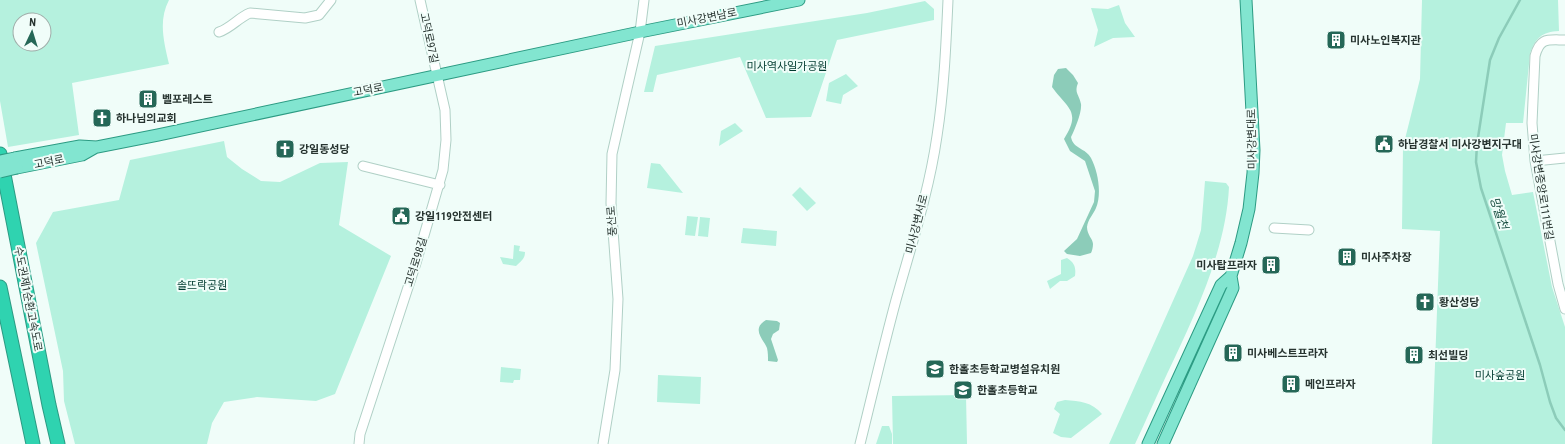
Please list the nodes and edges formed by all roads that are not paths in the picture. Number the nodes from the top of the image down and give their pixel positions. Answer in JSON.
{"nodes":[{"id":1,"x":330,"y":0,"type":"edge"},
{"id":2,"x":420,"y":0,"type":"edge"},
{"id":3,"x":644,"y":0,"type":"edge"},
{"id":4,"x":799,"y":0,"type":"edge"},
{"id":5,"x":948,"y":0,"type":"edge"},
{"id":6,"x":1246,"y":0,"type":"edge"},
{"id":7,"x":219,"y":32,"type":"dead end"},
{"id":8,"x":640,"y":32,"type":"junction"},
{"id":9,"x":1565,"y":40,"type":"edge"},
{"id":10,"x":437,"y":75,"type":"junction"},
{"id":11,"x":0,"y":154,"type":"edge"},
{"id":12,"x":1565,"y":158,"type":"edge"},
{"id":13,"x":0,"y":161,"type":"edge"},
{"id":14,"x":1535,"y":161,"type":"junction"},
{"id":15,"x":16,"y":163,"type":"junction"},
{"id":16,"x":363,"y":166,"type":"dead end"},
{"id":17,"x":0,"y":172,"type":"edge"},
{"id":18,"x":440,"y":185,"type":"junction"},
{"id":19,"x":1274,"y":228,"type":"dead end"},
{"id":20,"x":1308,"y":230,"type":"dead end"},
{"id":21,"x":1231,"y":276,"type":"junction"},
{"id":22,"x":1561,"y":283,"type":"edge"},
{"id":23,"x":0,"y":287,"type":"edge"},
{"id":24,"x":1565,"y":309,"type":"edge"},
{"id":25,"x":33,"y":444,"type":"edge"},
{"id":26,"x":58,"y":444,"type":"edge"},
{"id":27,"x":359,"y":444,"type":"edge"},
{"id":28,"x":603,"y":444,"type":"edge"},
{"id":29,"x":860,"y":444,"type":"edge"},
{"id":30,"x":1148,"y":444,"type":"edge"},
{"id":31,"x":1163,"y":444,"type":"edge"}],
"edges":[{"from":1,"to":7,"type":"street"},
{"from":2,"to":10,"type":"street","name":"고덕로97길"},
{"from":3,"to":8,"type":"street","name":"풍산로"},
{"from":4,"to":8,"type":"main road","name":"미사강변남로"},
{"from":5,"to":29,"type":"street","name":"미사강변서로"},
{"from":6,"to":21,"type":"main road","name":"미사강변대로"},
{"from":8,"to":10,"type":"main road","name":"고덕로"},
{"from":8,"to":28,"type":"street","name":"풍산로"},
{"from":9,"to":14,"type":"street","name":"미사강변중앙로111번길"},
{"from":10,"to":15,"type":"main road","name":"고덕로"},
{"from":10,"to":18,"type":"street","name":"고덕로98길"},
{"from":11,"to":26,"type":"highway","name":"수도권제1순환고속도로"},
{"from":12,"to":14,"type":"street"},
{"from":13,"to":15,"type":"main road","name":"고덕로","bridge":true},
{"from":14,"to":22,"type":"street","name":"미사강변중앙로111번길"},
{"from":15,"to":17,"type":"main road","name":"고덕로","bridge":true},
{"from":16,"to":18,"type":"street"},
{"from":18,"to":27,"type":"street","name":"고덕로98길"},
{"from":19,"to":20,"type":"street"},
{"from":21,"to":30,"type":"main road","name":"미사강변대로"},
{"from":21,"to":31,"type":"main road","name":"미사강변대로"},
{"from":22,"to":24,"type":"street","name":"미사강변중앙로111번길"},
{"from":23,"to":25,"type":"highway"}]}
